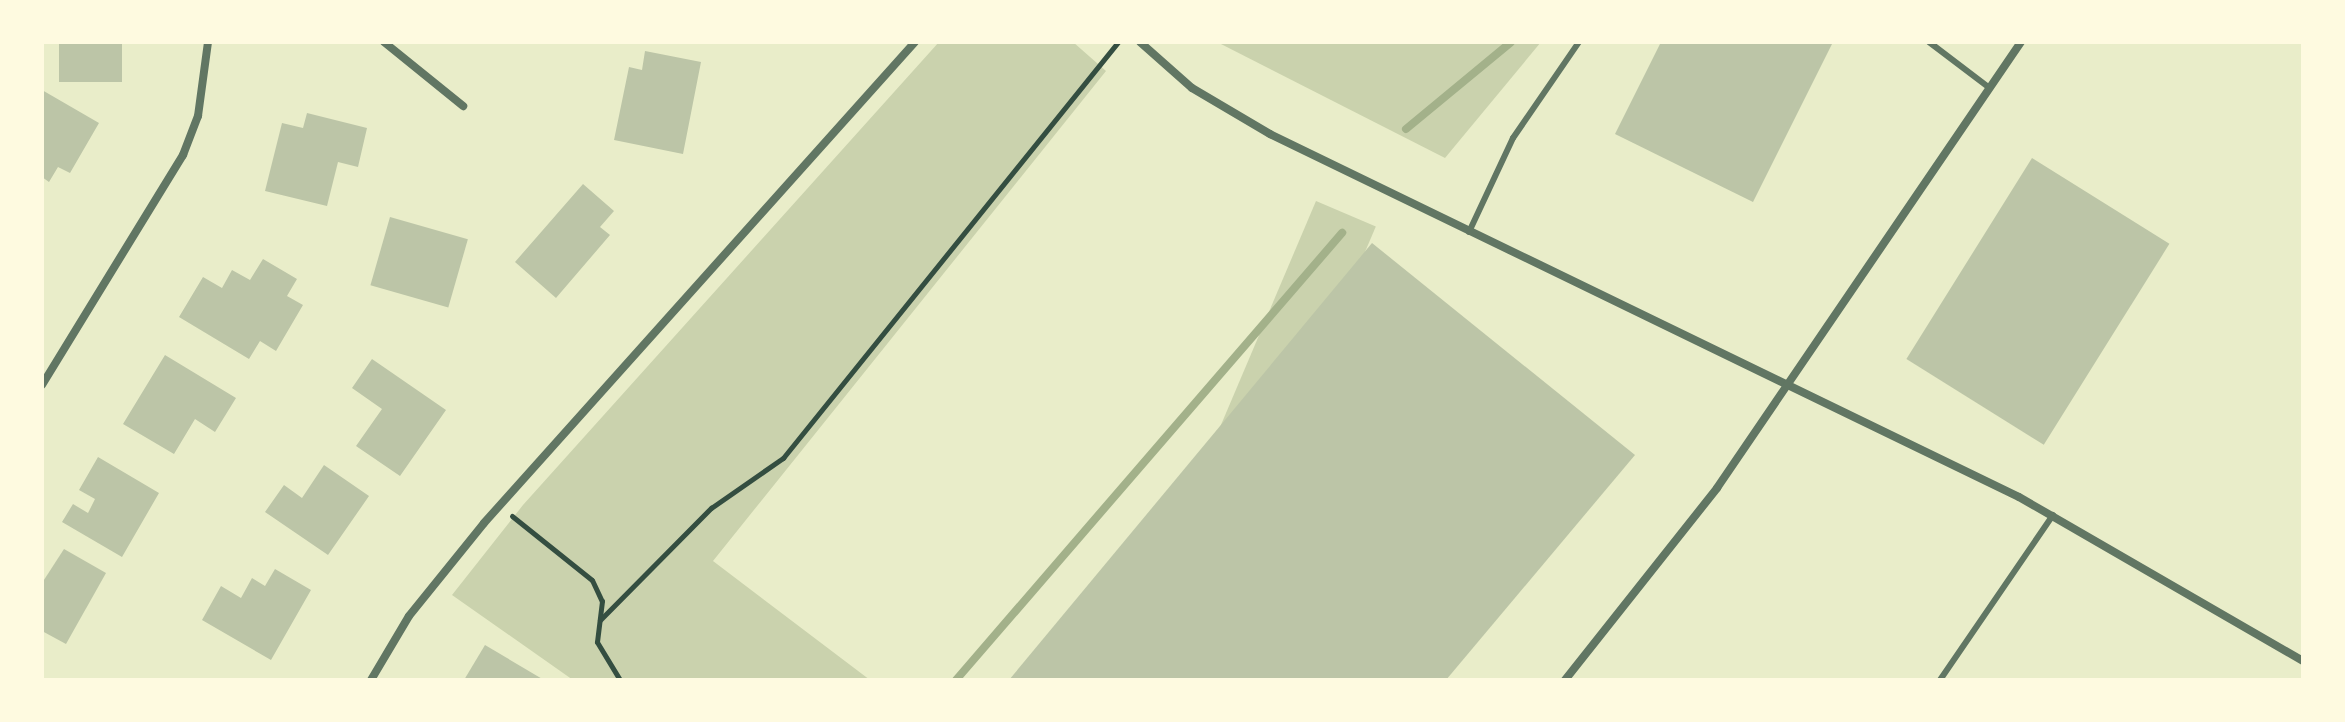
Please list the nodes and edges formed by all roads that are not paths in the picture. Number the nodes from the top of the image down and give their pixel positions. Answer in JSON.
{"nodes":[{"id":1,"x":208,"y":42,"type":"edge"},
{"id":2,"x":384,"y":42,"type":"edge"},
{"id":3,"x":915,"y":42,"type":"edge"},
{"id":4,"x":1140,"y":42,"type":"edge"},
{"id":5,"x":1579,"y":42,"type":"edge"},
{"id":6,"x":1929,"y":42,"type":"edge"},
{"id":7,"x":2021,"y":42,"type":"edge"},
{"id":8,"x":1987,"y":86,"type":"junction"},
{"id":9,"x":463,"y":106,"type":"dead end"},
{"id":10,"x":1469,"y":232,"type":"junction"},
{"id":11,"x":1788,"y":384,"type":"junction"},
{"id":12,"x":42,"y":385,"type":"edge"},
{"id":13,"x":2053,"y":515,"type":"junction"},
{"id":14,"x":2303,"y":661,"type":"edge"},
{"id":15,"x":1942,"y":679,"type":"edge"},
{"id":16,"x":371,"y":680,"type":"edge"},
{"id":17,"x":1565,"y":680,"type":"edge"}],
"edges":[{"from":1,"to":12,"type":"street"},
{"from":2,"to":9,"type":"street"},
{"from":3,"to":16,"type":"street"},
{"from":4,"to":10,"type":"street"},
{"from":5,"to":10,"type":"lane"},
{"from":6,"to":8,"type":"lane"},
{"from":7,"to":8,"type":"street"},
{"from":8,"to":11,"type":"street"},
{"from":10,"to":11,"type":"street"},
{"from":11,"to":13,"type":"street"},
{"from":11,"to":17,"type":"street"},
{"from":13,"to":14,"type":"street"},
{"from":13,"to":15,"type":"lane"}]}
